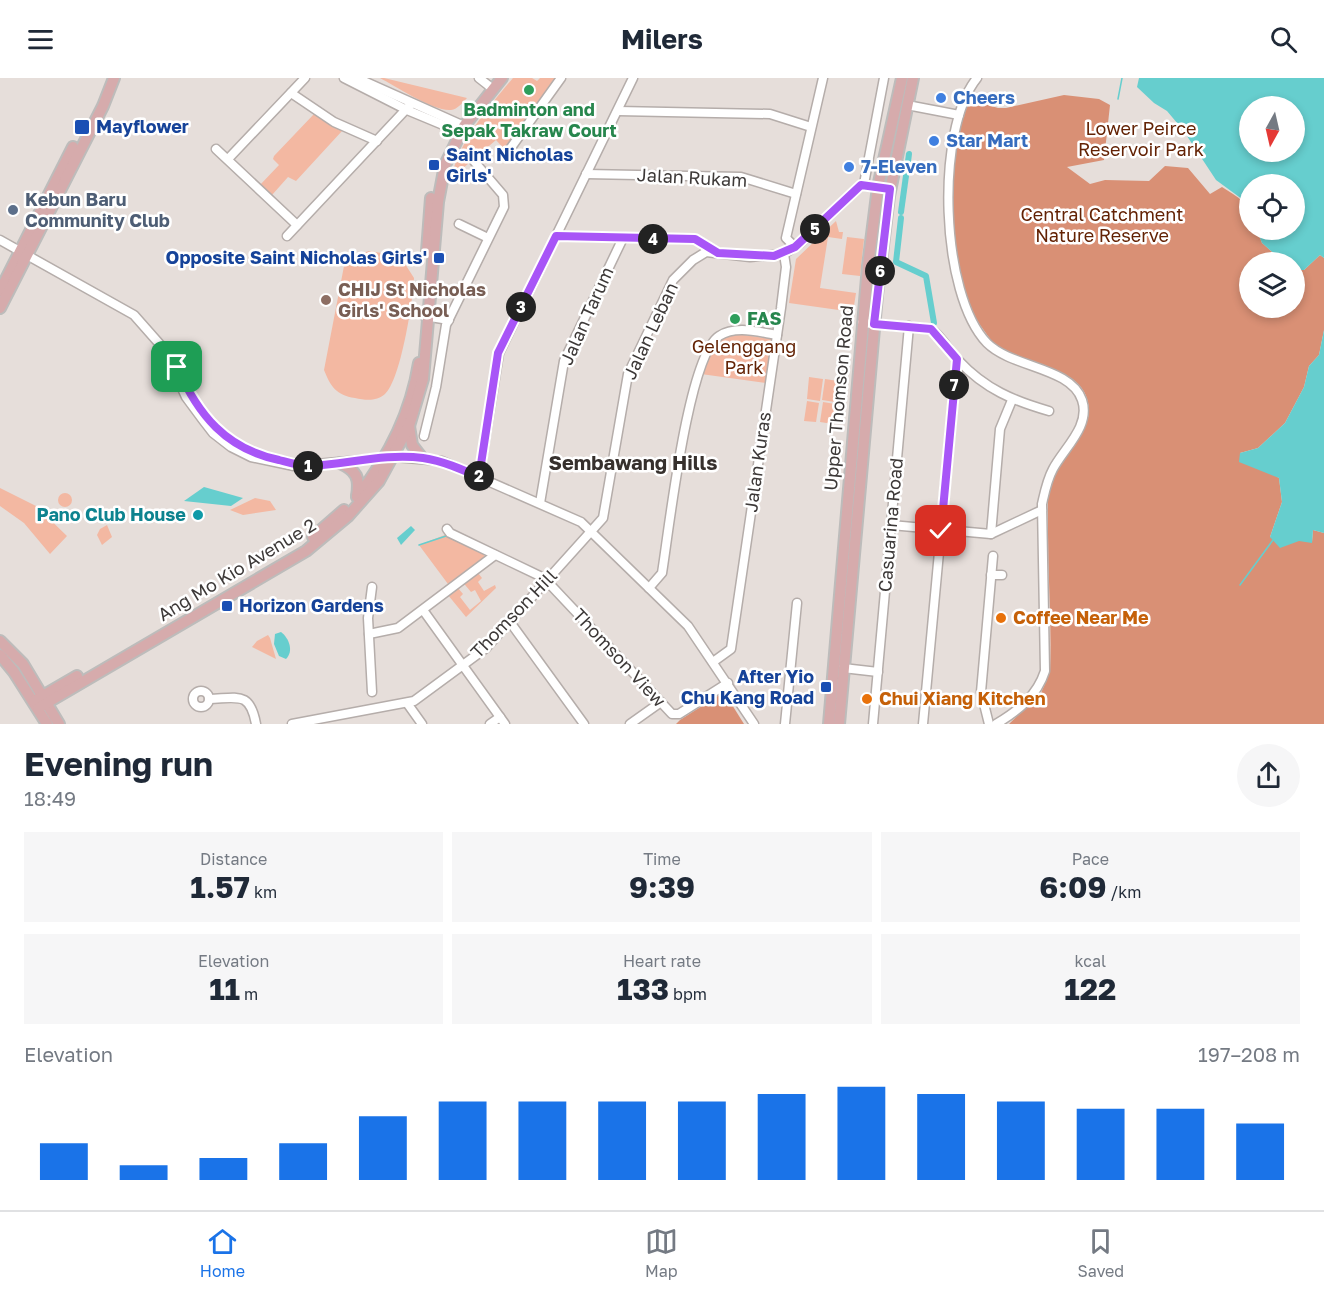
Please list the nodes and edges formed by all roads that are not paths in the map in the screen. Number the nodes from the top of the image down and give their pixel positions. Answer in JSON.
{"nodes":[{"id":1,"x":107,"y":78,"type":"edge"},
{"id":2,"x":114,"y":78,"type":"edge"},
{"id":3,"x":305,"y":78,"type":"edge"},
{"id":4,"x":344,"y":78,"type":"edge"},
{"id":5,"x":357,"y":78,"type":"edge"},
{"id":6,"x":502,"y":78,"type":"edge"},
{"id":7,"x":561,"y":78,"type":"edge"},
{"id":8,"x":633,"y":78,"type":"edge"},
{"id":9,"x":823,"y":78,"type":"edge"},
{"id":10,"x":884,"y":78,"type":"edge"},
{"id":11,"x":902,"y":78,"type":"edge"},
{"id":12,"x":913,"y":78,"type":"edge"},
{"id":13,"x":975,"y":81,"type":"edge"},
{"id":14,"x":488,"y":82,"type":"edge"},
{"id":15,"x":291,"y":93,"type":"junction"},
{"id":16,"x":907,"y":105,"type":"junction"},
{"id":17,"x":409,"y":107,"type":"junction"},
{"id":18,"x":618,"y":111,"type":"junction"},
{"id":19,"x":959,"y":115,"type":"junction"},
{"id":20,"x":811,"y":127,"type":"junction"},
{"id":21,"x":459,"y":128,"type":"junction"},
{"id":22,"x":377,"y":141,"type":"junction"},
{"id":23,"x":216,"y":149,"type":"dead end"},
{"id":24,"x":510,"y":150,"type":"dead end"},
{"id":25,"x":228,"y":159,"type":"junction"},
{"id":26,"x":473,"y":160,"type":"dead end"},
{"id":27,"x":586,"y":174,"type":"junction"},
{"id":28,"x":865,"y":182,"type":"junction"},
{"id":29,"x":879,"y":183,"type":"junction"},
{"id":30,"x":890,"y":189,"type":"junction"},
{"id":31,"x":796,"y":194,"type":"junction"},
{"id":32,"x":459,"y":224,"type":"dead end"},
{"id":33,"x":297,"y":225,"type":"junction"},
{"id":34,"x":287,"y":236,"type":"dead end"},
{"id":35,"x":556,"y":236,"type":"junction"},
{"id":36,"x":488,"y":238,"type":"junction"},
{"id":37,"x":622,"y":238,"type":"junction"},
{"id":38,"x":4,"y":242,"type":"edge"},
{"id":39,"x":795,"y":247,"type":"junction"},
{"id":40,"x":24,"y":251,"type":"junction"},
{"id":41,"x":718,"y":253,"type":"junction"},
{"id":42,"x":784,"y":254,"type":"junction"},
{"id":43,"x":0,"y":291,"type":"edge"},
{"id":44,"x":0,"y":308,"type":"edge"},
{"id":45,"x":427,"y":317,"type":"junction"},
{"id":46,"x":449,"y":320,"type":"junction"},
{"id":47,"x":868,"y":323,"type":"junction"},
{"id":48,"x":909,"y":326,"type":"junction"},
{"id":49,"x":777,"y":335,"type":"junction"},
{"id":50,"x":957,"y":359,"type":"junction"},
{"id":51,"x":1012,"y":400,"type":"junction"},
{"id":52,"x":1049,"y":411,"type":"dead end"},
{"id":53,"x":409,"y":426,"type":"junction"},
{"id":54,"x":424,"y":436,"type":"dead end"},
{"id":55,"x":390,"y":457,"type":"junction"},
{"id":56,"x":422,"y":458,"type":"junction"},
{"id":57,"x":340,"y":463,"type":"junction"},
{"id":58,"x":479,"y":477,"type":"junction"},
{"id":59,"x":357,"y":496,"type":"junction"},
{"id":60,"x":540,"y":503,"type":"junction"},
{"id":61,"x":1042,"y":510,"type":"junction"},
{"id":62,"x":891,"y":525,"type":"junction"},
{"id":63,"x":447,"y":529,"type":"dead end"},
{"id":64,"x":590,"y":531,"type":"junction"},
{"id":65,"x":941,"y":531,"type":"junction"},
{"id":66,"x":992,"y":534,"type":"junction"},
{"id":67,"x":495,"y":555,"type":"junction"},
{"id":68,"x":993,"y":556,"type":"dead end"},
{"id":69,"x":991,"y":574,"type":"junction"},
{"id":70,"x":1002,"y":575,"type":"dead end"},
{"id":71,"x":547,"y":581,"type":"junction"},
{"id":72,"x":372,"y":587,"type":"dead end"},
{"id":73,"x":648,"y":588,"type":"junction"},
{"id":74,"x":797,"y":603,"type":"dead end"},
{"id":75,"x":843,"y":609,"type":"junction"},
{"id":76,"x":423,"y":610,"type":"junction"},
{"id":77,"x":510,"y":622,"type":"junction"},
{"id":78,"x":369,"y":634,"type":"junction"},
{"id":79,"x":0,"y":641,"type":"edge"},
{"id":80,"x":137,"y":646,"type":"junction"},
{"id":81,"x":0,"y":655,"type":"edge"},
{"id":82,"x":713,"y":662,"type":"junction"},
{"id":83,"x":462,"y":666,"type":"junction"},
{"id":84,"x":843,"y":668,"type":"junction"},
{"id":85,"x":878,"y":672,"type":"junction"},
{"id":86,"x":728,"y":684,"type":"junction"},
{"id":87,"x":372,"y":692,"type":"dead end"},
{"id":88,"x":209,"y":699,"type":"dead end"},
{"id":89,"x":40,"y":702,"type":"junction"},
{"id":90,"x":662,"y":702,"type":"junction"},
{"id":91,"x":407,"y":703,"type":"junction"},
{"id":92,"x":502,"y":721,"type":"edge"},
{"id":93,"x":47,"y":724,"type":"edge"},
{"id":94,"x":59,"y":724,"type":"edge"},
{"id":95,"x":256,"y":724,"type":"edge"},
{"id":96,"x":292,"y":724,"type":"edge"},
{"id":97,"x":422,"y":724,"type":"edge"},
{"id":98,"x":490,"y":724,"type":"edge"},
{"id":99,"x":584,"y":724,"type":"edge"},
{"id":100,"x":630,"y":724,"type":"edge"},
{"id":101,"x":754,"y":724,"type":"edge"},
{"id":102,"x":785,"y":724,"type":"edge"},
{"id":103,"x":829,"y":724,"type":"edge"},
{"id":104,"x":839,"y":724,"type":"edge"},
{"id":105,"x":873,"y":724,"type":"edge"},
{"id":106,"x":923,"y":724,"type":"edge"},
{"id":107,"x":989,"y":724,"type":"edge"},
{"id":108,"x":996,"y":724,"type":"edge"}],
"edges":[{"from":1,"to":40,"type":"main road"},
{"from":2,"to":40,"type":"main road"},
{"from":3,"to":15,"type":"street"},
{"from":4,"to":17,"type":"street"},
{"from":5,"to":17,"type":"street"},
{"from":6,"to":14,"type":"main road","name":"Ang Mo Kio Avenue 2"},
{"from":7,"to":24,"type":"street"},
{"from":8,"to":18,"type":"street"},
{"from":9,"to":20,"type":"street"},
{"from":10,"to":28,"type":"street"},
{"from":11,"to":29,"type":"main road","name":"Upper Thomson Road"},
{"from":12,"to":16,"type":"main road","name":"Upper Thomson Road"},
{"from":13,"to":19,"type":"street"},
{"from":14,"to":21,"type":"main road","name":"Ang Mo Kio Avenue 2"},
{"from":15,"to":22,"type":"street"},
{"from":15,"to":25,"type":"street"},
{"from":16,"to":19,"type":"street"},
{"from":16,"to":30,"type":"main road","name":"Upper Thomson Road"},
{"from":17,"to":21,"type":"street"},
{"from":17,"to":22,"type":"street"},
{"from":18,"to":20,"type":"street"},
{"from":18,"to":27,"type":"street"},
{"from":19,"to":61,"type":"street"},
{"from":20,"to":31,"type":"street"},
{"from":21,"to":45,"type":"main road","name":"Ang Mo Kio Avenue 2"},
{"from":22,"to":33,"type":"street"},
{"from":23,"to":25,"type":"street"},
{"from":25,"to":33,"type":"street"},
{"from":26,"to":36,"type":"street"},
{"from":27,"to":31,"type":"street","name":"Jalan Rukam"},
{"from":27,"to":35,"type":"street"},
{"from":28,"to":29,"type":"street"},
{"from":28,"to":39,"type":"street","name":"Jalan Leban"},
{"from":29,"to":30,"type":"street"},
{"from":29,"to":47,"type":"main road","name":"Upper Thomson Road"},
{"from":30,"to":47,"type":"main road","name":"Upper Thomson Road"},
{"from":31,"to":39,"type":"street"},
{"from":32,"to":36,"type":"street"},
{"from":33,"to":34,"type":"street"},
{"from":35,"to":37,"type":"street"},
{"from":35,"to":58,"type":"street"},
{"from":36,"to":46,"type":"street"},
{"from":37,"to":41,"type":"street"},
{"from":37,"to":60,"type":"street","name":"Jalan Tarum"},
{"from":38,"to":40,"type":"street"},
{"from":39,"to":42,"type":"street","name":"Jalan Leban"},
{"from":40,"to":43,"type":"main road"},
{"from":40,"to":44,"type":"main road"},
{"from":40,"to":57,"type":"street"},
{"from":41,"to":42,"type":"street","name":"Jalan Leban"},
{"from":41,"to":64,"type":"street","name":"Jalan Leban"},
{"from":42,"to":49,"type":"street","name":"Jalan Kuras"},
{"from":45,"to":46,"type":"street"},
{"from":45,"to":53,"type":"main road","name":"Ang Mo Kio Avenue 2"},
{"from":45,"to":55,"type":"main road","name":"Ang Mo Kio Avenue 2"},
{"from":46,"to":54,"type":"street"},
{"from":47,"to":48,"type":"street"},
{"from":47,"to":75,"type":"main road","name":"Upper Thomson Road"},
{"from":48,"to":50,"type":"street"},
{"from":48,"to":62,"type":"street","name":"Casuarina Road"},
{"from":49,"to":73,"type":"street"},
{"from":49,"to":82,"type":"street","name":"Jalan Kuras"},
{"from":50,"to":51,"type":"street"},
{"from":50,"to":65,"type":"street"},
{"from":51,"to":52,"type":"street"},
{"from":51,"to":66,"type":"street"},
{"from":53,"to":55,"type":"main road","name":"Ang Mo Kio Avenue 2"},
{"from":53,"to":56,"type":"main road"},
{"from":55,"to":56,"type":"street"},
{"from":55,"to":57,"type":"street"},
{"from":55,"to":59,"type":"main road","name":"Ang Mo Kio Avenue 2"},
{"from":55,"to":80,"type":"main road","name":"Ang Mo Kio Avenue 2"},
{"from":56,"to":58,"type":"street"},
{"from":57,"to":59,"type":"main road"},
{"from":58,"to":60,"type":"street"},
{"from":59,"to":80,"type":"main road","name":"Ang Mo Kio Avenue 2"},
{"from":60,"to":64,"type":"street"},
{"from":61,"to":66,"type":"street"},
{"from":61,"to":108,"type":"street"},
{"from":62,"to":65,"type":"street"},
{"from":62,"to":85,"type":"street","name":"Casuarina Road"},
{"from":63,"to":67,"type":"street","name":"Thomson View"},
{"from":64,"to":71,"type":"street","name":"Thomson Hill"},
{"from":64,"to":73,"type":"street"},
{"from":65,"to":66,"type":"street"},
{"from":65,"to":106,"type":"street"},
{"from":67,"to":71,"type":"street","name":"Thomson View"},
{"from":67,"to":76,"type":"street"},
{"from":68,"to":69,"type":"street"},
{"from":69,"to":70,"type":"street"},
{"from":69,"to":107,"type":"street"},
{"from":71,"to":77,"type":"street","name":"Thomson Hill"},
{"from":71,"to":90,"type":"street","name":"Thomson View"},
{"from":72,"to":78,"type":"street"},
{"from":73,"to":82,"type":"street"},
{"from":74,"to":102,"type":"street"},
{"from":75,"to":84,"type":"main road","name":"Upper Thomson Road"},
{"from":75,"to":103,"type":"main road","name":"Upper Thomson Road"},
{"from":76,"to":78,"type":"street"},
{"from":76,"to":83,"type":"street"},
{"from":77,"to":83,"type":"street","name":"Thomson Hill"},
{"from":77,"to":99,"type":"street"},
{"from":78,"to":87,"type":"street"},
{"from":79,"to":89,"type":"main road"},
{"from":80,"to":89,"type":"main road","name":"Ang Mo Kio Avenue 2"},
{"from":81,"to":89,"type":"main road"},
{"from":82,"to":86,"type":"street"},
{"from":83,"to":91,"type":"street","name":"Thomson Hill"},
{"from":83,"to":92,"type":"street"},
{"from":84,"to":85,"type":"street"},
{"from":84,"to":104,"type":"main road","name":"Upper Thomson Road"},
{"from":85,"to":105,"type":"street","name":"Casuarina Road"},
{"from":86,"to":90,"type":"street","name":"Thomson View"},
{"from":86,"to":101,"type":"street"},
{"from":88,"to":95,"type":"street"},
{"from":89,"to":93,"type":"main road"},
{"from":89,"to":94,"type":"main road"},
{"from":90,"to":100,"type":"street"},
{"from":91,"to":96,"type":"street","name":"Thomson Hill"},
{"from":91,"to":97,"type":"street"},
{"from":92,"to":98,"type":"street"}]}
